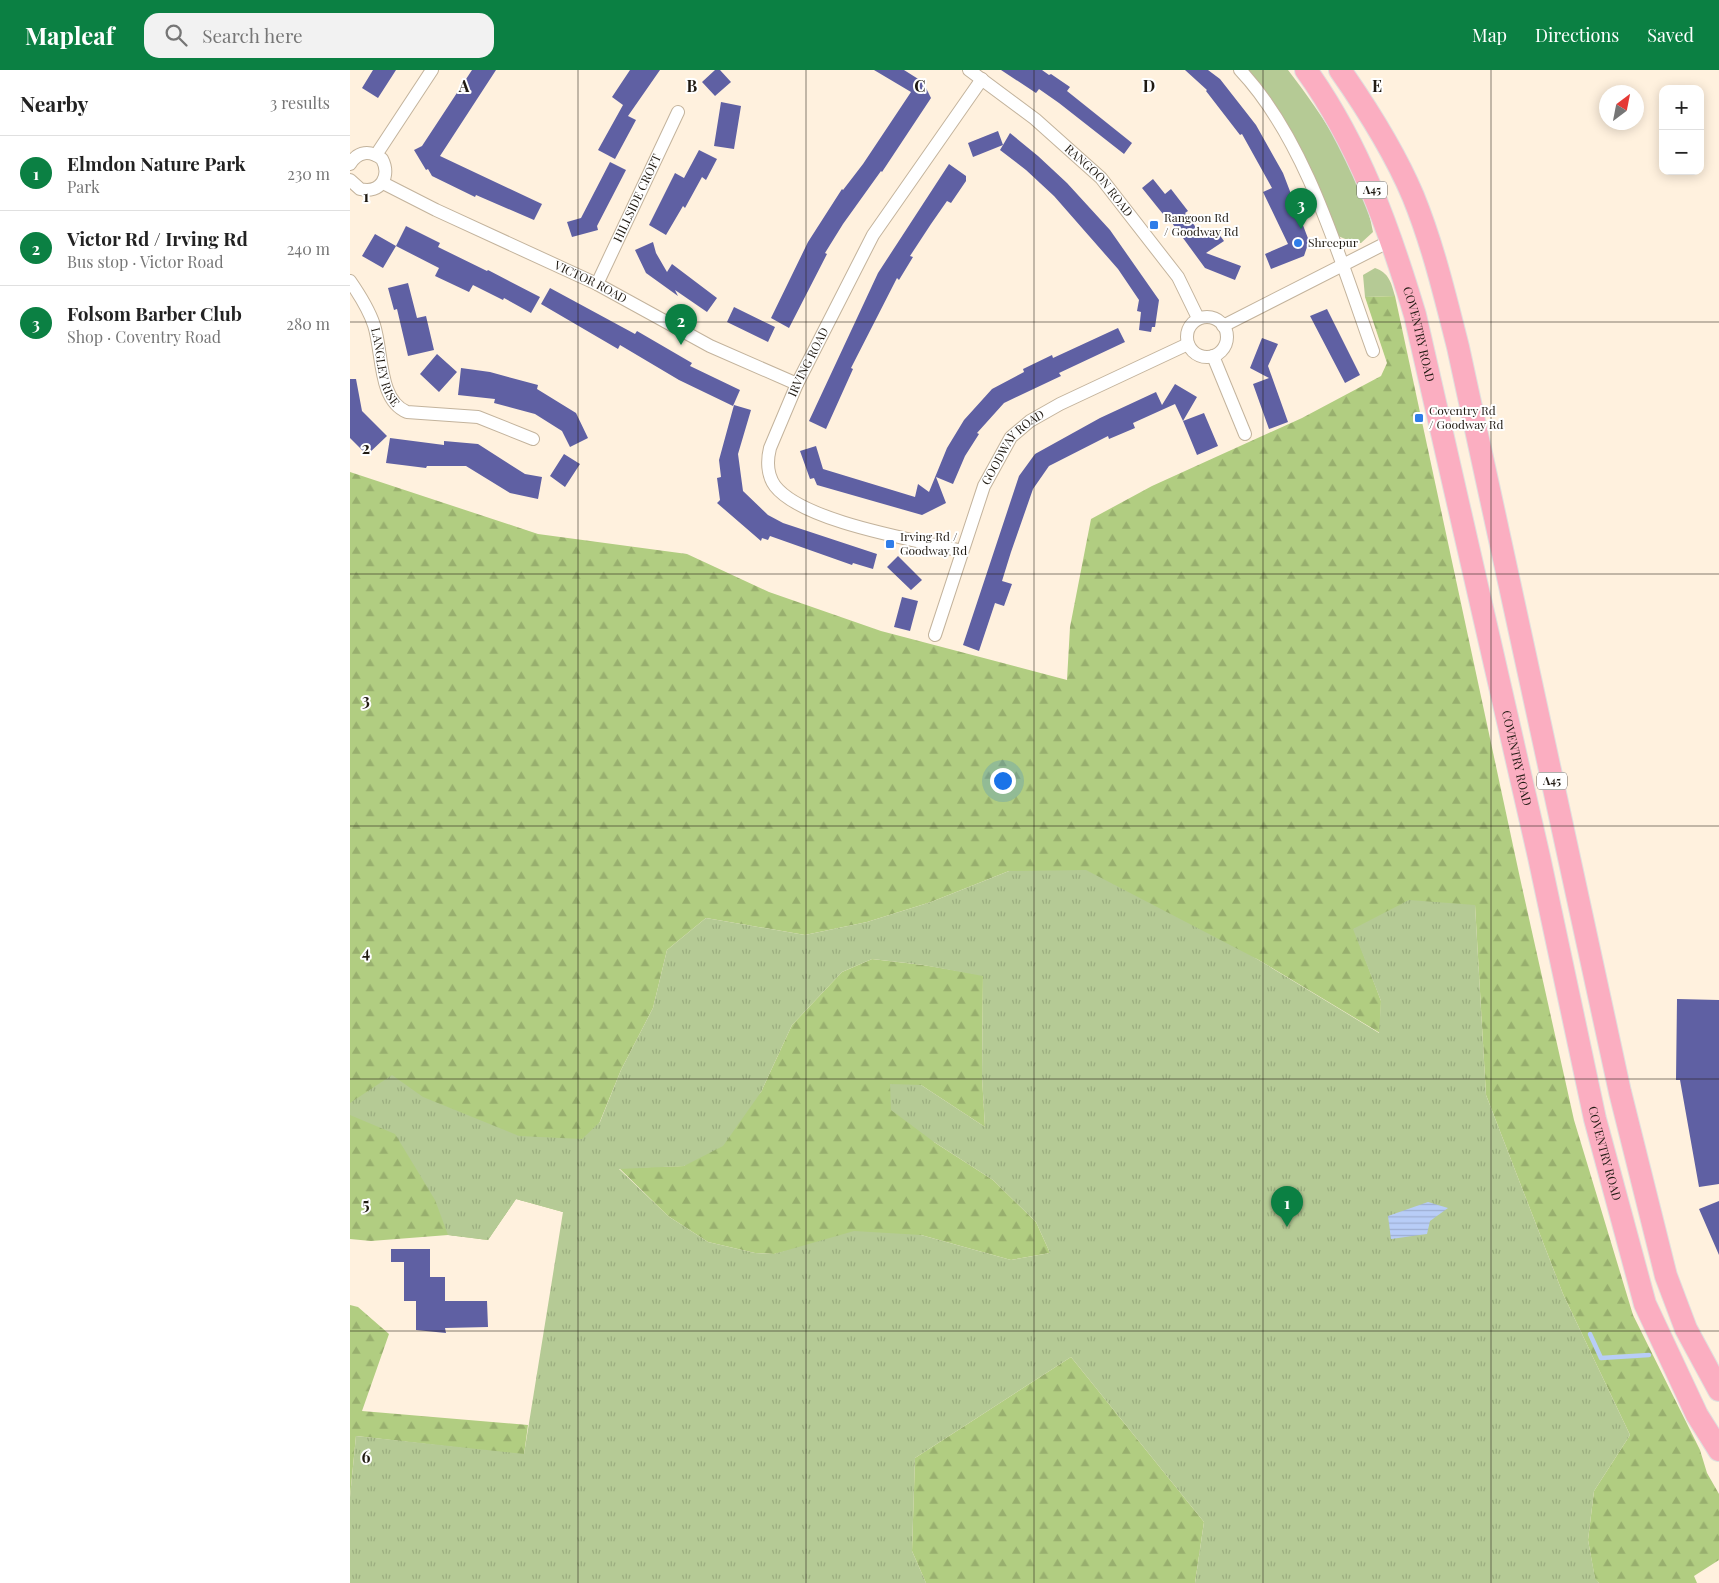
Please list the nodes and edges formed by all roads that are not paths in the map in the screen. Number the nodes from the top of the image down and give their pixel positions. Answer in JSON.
{"nodes":[{"id":1,"x":432,"y":70,"type":"edge"},
{"id":2,"x":969,"y":70,"type":"edge"},
{"id":3,"x":1240,"y":70,"type":"edge"},
{"id":4,"x":1306,"y":70,"type":"edge"},
{"id":5,"x":1340,"y":70,"type":"edge"},
{"id":6,"x":982,"y":79,"type":"junction"},
{"id":7,"x":678,"y":112,"type":"dead end"},
{"id":8,"x":376,"y":155,"type":"junction"},
{"id":9,"x":350,"y":163,"type":"edge"},
{"id":10,"x":383,"y":183,"type":"junction"},
{"id":11,"x":352,"y":187,"type":"edge"},
{"id":12,"x":1392,"y":240,"type":"junction"},
{"id":13,"x":1342,"y":266,"type":"junction"},
{"id":14,"x":350,"y":281,"type":"edge"},
{"id":15,"x":597,"y":284,"type":"junction"},
{"id":16,"x":1198,"y":318,"type":"junction"},
{"id":17,"x":1224,"y":326,"type":"junction"},
{"id":18,"x":1188,"y":344,"type":"junction"},
{"id":19,"x":1373,"y":351,"type":"dead end"},
{"id":20,"x":1213,"y":356,"type":"junction"},
{"id":21,"x":798,"y":384,"type":"junction"},
{"id":22,"x":1244,"y":434,"type":"dead end"},
{"id":23,"x":533,"y":439,"type":"dead end"},
{"id":24,"x":962,"y":551,"type":"junction"},
{"id":25,"x":935,"y":635,"type":"dead end"},
{"id":26,"x":1717,"y":1388,"type":"edge"},
{"id":27,"x":1719,"y":1450,"type":"edge"}],
"edges":[{"from":1,"to":8,"type":"street"},
{"from":2,"to":6,"type":"street","name":"RANGOON ROAD"},
{"from":3,"to":13,"type":"street"},
{"from":4,"to":12,"type":"highway","name":"COVENTRY ROAD","number":"A45"},
{"from":5,"to":26,"type":"highway","number":"A45"},
{"from":6,"to":16,"type":"street","name":"RANGOON ROAD"},
{"from":6,"to":21,"type":"street","name":"IRVING ROAD"},
{"from":7,"to":15,"type":"street","name":"HILLSIDE CROFT"},
{"from":8,"to":9,"type":"street"},
{"from":8,"to":10,"type":"street"},
{"from":10,"to":11,"type":"street"},
{"from":10,"to":15,"type":"street","name":"VICTOR ROAD"},
{"from":12,"to":13,"type":"street"},
{"from":12,"to":27,"type":"highway","name":"COVENTRY ROAD","number":"A45"},
{"from":13,"to":17,"type":"street"},
{"from":13,"to":19,"type":"street"},
{"from":14,"to":23,"type":"street","name":"LANGLEY RISE"},
{"from":15,"to":21,"type":"street","name":"VICTOR ROAD"},
{"from":16,"to":17,"type":"street"},
{"from":16,"to":18,"type":"street"},
{"from":17,"to":20,"type":"street"},
{"from":18,"to":20,"type":"street"},
{"from":18,"to":24,"type":"street","name":"GOODWAY ROAD"},
{"from":20,"to":22,"type":"street"},
{"from":21,"to":24,"type":"street","name":"IRVING ROAD"},
{"from":24,"to":25,"type":"street","name":"GOODWAY ROAD"}]}
